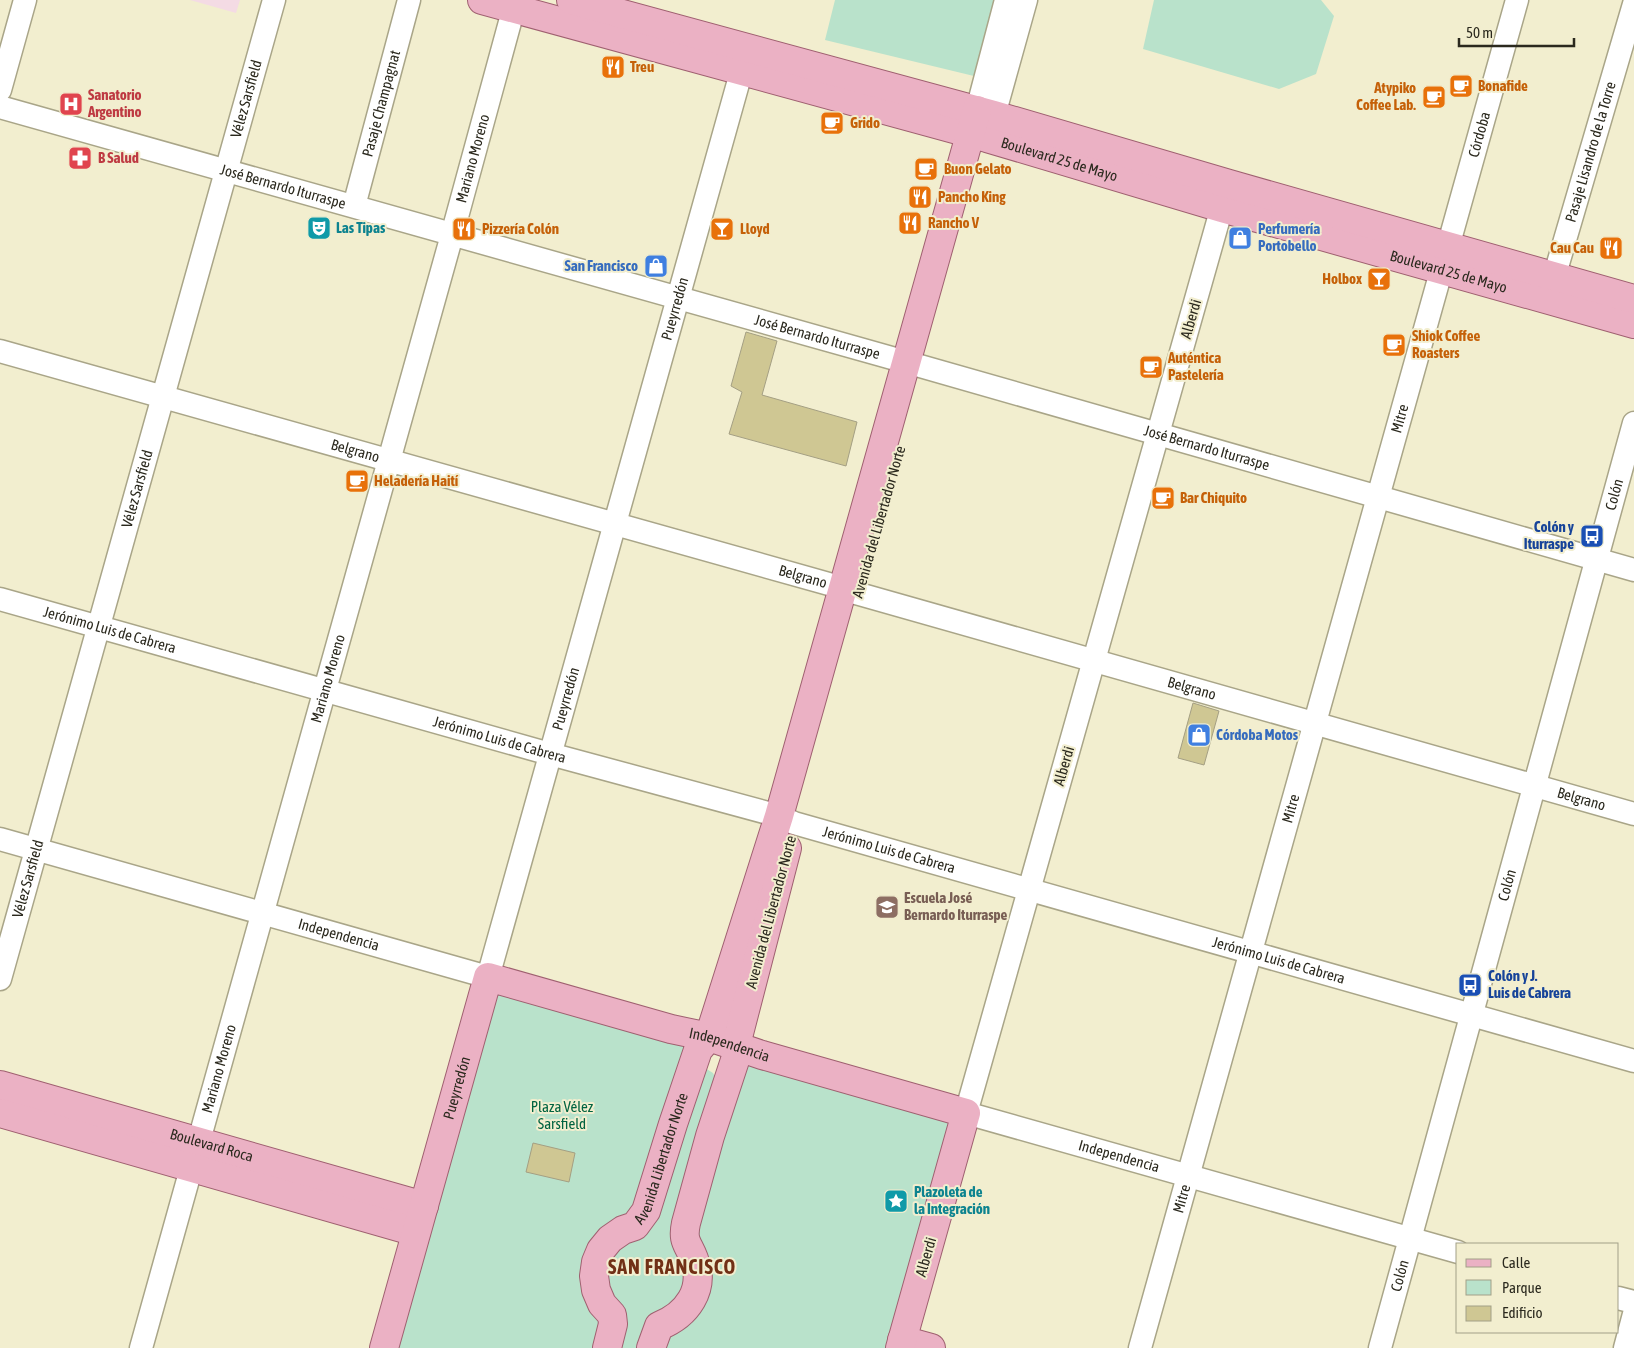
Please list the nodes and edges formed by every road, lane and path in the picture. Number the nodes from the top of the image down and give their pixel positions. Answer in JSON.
{"nodes":[{"id":1,"x":25,"y":0,"type":"edge"},
{"id":2,"x":274,"y":0,"type":"edge"},
{"id":3,"x":409,"y":0,"type":"edge"},
{"id":4,"x":482,"y":0,"type":"edge"},
{"id":5,"x":571,"y":0,"type":"edge"},
{"id":6,"x":1006,"y":0,"type":"edge"},
{"id":7,"x":1026,"y":0,"type":"edge"},
{"id":8,"x":1517,"y":0,"type":"edge"},
{"id":9,"x":1634,"y":4,"type":"edge"},
{"id":10,"x":515,"y":5,"type":"edge"},
{"id":11,"x":744,"y":60,"type":"junction"},
{"id":12,"x":0,"y":90,"type":"edge"},
{"id":13,"x":0,"y":107,"type":"edge"},
{"id":14,"x":982,"y":124,"type":"junction"},
{"id":15,"x":226,"y":171,"type":"junction"},
{"id":16,"x":1226,"y":196,"type":"junction"},
{"id":17,"x":354,"y":206,"type":"junction"},
{"id":18,"x":452,"y":235,"type":"junction"},
{"id":19,"x":1445,"y":258,"type":"junction"},
{"id":20,"x":1551,"y":288,"type":"junction"},
{"id":21,"x":678,"y":299,"type":"junction"},
{"id":22,"x":1634,"y":299,"type":"edge"},
{"id":23,"x":1634,"y":324,"type":"edge"},
{"id":24,"x":0,"y":351,"type":"edge"},
{"id":25,"x":915,"y":365,"type":"junction"},
{"id":26,"x":163,"y":397,"type":"junction"},
{"id":27,"x":1634,"y":423,"type":"edge"},
{"id":28,"x":1158,"y":435,"type":"junction"},
{"id":29,"x":389,"y":461,"type":"junction"},
{"id":30,"x":1378,"y":497,"type":"junction"},
{"id":31,"x":614,"y":525,"type":"junction"},
{"id":32,"x":1596,"y":559,"type":"junction"},
{"id":33,"x":1634,"y":570,"type":"edge"},
{"id":34,"x":851,"y":591,"type":"junction"},
{"id":35,"x":0,"y":599,"type":"edge"},
{"id":36,"x":98,"y":627,"type":"junction"},
{"id":37,"x":1094,"y":661,"type":"junction"},
{"id":38,"x":325,"y":691,"type":"junction"},
{"id":39,"x":1314,"y":723,"type":"junction"},
{"id":40,"x":550,"y":754,"type":"junction"},
{"id":41,"x":1534,"y":785,"type":"junction"},
{"id":42,"x":1634,"y":814,"type":"edge"},
{"id":43,"x":787,"y":819,"type":"junction"},
{"id":44,"x":0,"y":839,"type":"edge"},
{"id":45,"x":36,"y":849,"type":"junction"},
{"id":46,"x":1030,"y":890,"type":"junction"},
{"id":47,"x":262,"y":913,"type":"junction"},
{"id":48,"x":1250,"y":952,"type":"junction"},
{"id":49,"x":488,"y":977,"type":"junction"},
{"id":50,"x":0,"y":979,"type":"edge"},
{"id":51,"x":1471,"y":1015,"type":"junction"},
{"id":52,"x":709,"y":1037,"type":"junction"},
{"id":53,"x":736,"y":1045,"type":"junction"},
{"id":54,"x":1634,"y":1061,"type":"edge"},
{"id":55,"x":0,"y":1085,"type":"edge"},
{"id":56,"x":0,"y":1113,"type":"edge"},
{"id":57,"x":966,"y":1113,"type":"junction"},
{"id":58,"x":199,"y":1142,"type":"junction"},
{"id":59,"x":191,"y":1168,"type":"junction"},
{"id":60,"x":1188,"y":1176,"type":"junction"},
{"id":61,"x":424,"y":1206,"type":"junction"},
{"id":62,"x":416,"y":1232,"type":"junction"},
{"id":63,"x":1410,"y":1239,"type":"junction"},
{"id":64,"x":1456,"y":1251,"type":"edge"},
{"id":65,"x":1619,"y":1298,"type":"edge"},
{"id":66,"x":1634,"y":1302,"type":"edge"},
{"id":67,"x":1634,"y":1314,"type":"edge"},
{"id":68,"x":901,"y":1344,"type":"edge"},
{"id":69,"x":141,"y":1348,"type":"edge"},
{"id":70,"x":384,"y":1348,"type":"edge"},
{"id":71,"x":607,"y":1348,"type":"edge"},
{"id":72,"x":651,"y":1348,"type":"edge"},
{"id":73,"x":931,"y":1348,"type":"edge"},
{"id":74,"x":1140,"y":1348,"type":"edge"},
{"id":75,"x":1380,"y":1348,"type":"edge"},
{"id":76,"x":1625,"y":1348,"type":"edge"}],
"edges":[{"from":1,"to":12,"type":"street"},
{"from":2,"to":15,"type":"street","name":"Vélez Sarsfield"},
{"from":3,"to":17,"type":"street","name":"Pasaje Champagnat"},
{"from":4,"to":10,"type":"main road","name":"Boulevard 25 de Mayo"},
{"from":5,"to":11,"type":"main road","name":"Boulevard 25 de Mayo"},
{"from":6,"to":14,"type":"street","name":"Avenida del Libertador Norte"},
{"from":7,"to":14,"type":"street","name":"Avenida del Libertador Norte"},
{"from":8,"to":19,"type":"street","name":"Córdoba"},
{"from":9,"to":20,"type":"street","name":"Pasaje Lisandro de la Torre"},
{"from":10,"to":11,"type":"main road","name":"Boulevard 25 de Mayo"},
{"from":10,"to":18,"type":"street","name":"Mariano Moreno"},
{"from":11,"to":14,"type":"main road","name":"Boulevard 25 de Mayo"},
{"from":11,"to":21,"type":"street","name":"Pueyrredón"},
{"from":13,"to":15,"type":"street","name":"José Bernardo Iturraspe"},
{"from":14,"to":16,"type":"main road","name":"Boulevard 25 de Mayo"},
{"from":14,"to":25,"type":"main road","name":"Avenida del Libertador Norte"},
{"from":15,"to":17,"type":"street","name":"José Bernardo Iturraspe"},
{"from":15,"to":26,"type":"street","name":"Vélez Sarsfield"},
{"from":16,"to":19,"type":"main road","name":"Boulevard 25 de Mayo"},
{"from":16,"to":28,"type":"street","name":"Alberdi"},
{"from":17,"to":18,"type":"street","name":"José Bernardo Iturraspe"},
{"from":18,"to":21,"type":"street","name":"José Bernardo Iturraspe"},
{"from":18,"to":29,"type":"street","name":"Mariano Moreno"},
{"from":19,"to":20,"type":"main road","name":"Boulevard 25 de Mayo"},
{"from":19,"to":30,"type":"street","name":"Mitre"},
{"from":20,"to":22,"type":"main road","name":"Boulevard 25 de Mayo"},
{"from":20,"to":23,"type":"main road","name":"Boulevard 25 de Mayo"},
{"from":21,"to":25,"type":"street","name":"José Bernardo Iturraspe"},
{"from":21,"to":31,"type":"street","name":"Pueyrredón"},
{"from":24,"to":26,"type":"street","name":"Belgrano"},
{"from":25,"to":28,"type":"street","name":"José Bernardo Iturraspe"},
{"from":25,"to":34,"type":"main road","name":"Avenida del Libertador Norte"},
{"from":26,"to":29,"type":"street","name":"Belgrano"},
{"from":26,"to":36,"type":"street","name":"Vélez Sarsfield"},
{"from":27,"to":32,"type":"street","name":"Colón"},
{"from":28,"to":30,"type":"street","name":"José Bernardo Iturraspe"},
{"from":28,"to":37,"type":"street","name":"Alberdi"},
{"from":29,"to":31,"type":"street","name":"Belgrano"},
{"from":29,"to":38,"type":"street","name":"Mariano Moreno"},
{"from":30,"to":32,"type":"street","name":"José Bernardo Iturraspe"},
{"from":30,"to":39,"type":"street","name":"Mitre"},
{"from":31,"to":34,"type":"street","name":"Belgrano"},
{"from":31,"to":40,"type":"street","name":"Pueyrredón"},
{"from":32,"to":33,"type":"street","name":"José Bernardo Iturraspe"},
{"from":32,"to":41,"type":"street","name":"Colón"},
{"from":34,"to":37,"type":"street","name":"Belgrano"},
{"from":34,"to":43,"type":"main road","name":"Avenida del Libertador Norte"},
{"from":35,"to":36,"type":"street","name":"Jerónimo Luis de Cabrera"},
{"from":36,"to":38,"type":"street","name":"Jerónimo Luis de Cabrera"},
{"from":36,"to":45,"type":"street","name":"Vélez Sarsfield"},
{"from":37,"to":39,"type":"street","name":"Belgrano"},
{"from":37,"to":46,"type":"street","name":"Alberdi"},
{"from":38,"to":40,"type":"street","name":"Jerónimo Luis de Cabrera"},
{"from":38,"to":47,"type":"street","name":"Mariano Moreno"},
{"from":39,"to":41,"type":"street","name":"Belgrano"},
{"from":39,"to":48,"type":"street","name":"Mitre"},
{"from":40,"to":43,"type":"street","name":"Jerónimo Luis de Cabrera"},
{"from":40,"to":49,"type":"street","name":"Pueyrredón"},
{"from":41,"to":42,"type":"street","name":"Belgrano"},
{"from":41,"to":51,"type":"street","name":"Colón"},
{"from":43,"to":46,"type":"street","name":"Jerónimo Luis de Cabrera"},
{"from":43,"to":52,"type":"main road","name":"Avenida del Libertador Norte"},
{"from":43,"to":53,"type":"main road","name":"Avenida del Libertador Norte"},
{"from":44,"to":45,"type":"street","name":"Independencia"},
{"from":45,"to":47,"type":"street","name":"Independencia"},
{"from":45,"to":50,"type":"street","name":"Vélez Sarsfield"},
{"from":46,"to":48,"type":"street","name":"Jerónimo Luis de Cabrera"},
{"from":46,"to":57,"type":"street","name":"Alberdi"},
{"from":47,"to":49,"type":"street","name":"Independencia"},
{"from":47,"to":58,"type":"street","name":"Mariano Moreno"},
{"from":48,"to":51,"type":"street","name":"Jerónimo Luis de Cabrera"},
{"from":48,"to":60,"type":"street","name":"Mitre"},
{"from":49,"to":52,"type":"main road","name":"Independencia"},
{"from":49,"to":61,"type":"main road","name":"Pueyrredón"},
{"from":51,"to":54,"type":"street","name":"Jerónimo Luis de Cabrera"},
{"from":51,"to":63,"type":"street","name":"Colón"},
{"from":52,"to":53,"type":"main road","name":"Independencia"},
{"from":52,"to":71,"type":"main road","name":"Avenida Libertador Norte"},
{"from":53,"to":57,"type":"main road","name":"Independencia"},
{"from":53,"to":72,"type":"main road"},
{"from":55,"to":58,"type":"main road","name":"Boulevard Roca"},
{"from":56,"to":59,"type":"main road","name":"Boulevard Roca"},
{"from":57,"to":60,"type":"street","name":"Independencia"},
{"from":57,"to":68,"type":"main road","name":"Alberdi"},
{"from":58,"to":59,"type":"street","name":"Mariano Moreno"},
{"from":58,"to":61,"type":"main road","name":"Boulevard Roca"},
{"from":59,"to":62,"type":"main road","name":"Boulevard Roca"},
{"from":59,"to":69,"type":"street","name":"Mariano Moreno"},
{"from":60,"to":63,"type":"street","name":"Independencia"},
{"from":60,"to":74,"type":"street","name":"Mitre"},
{"from":61,"to":62,"type":"main road","name":"Pueyrredón"},
{"from":62,"to":70,"type":"main road","name":"Pueyrredón"},
{"from":63,"to":64,"type":"street","name":"Independencia"},
{"from":63,"to":75,"type":"street","name":"Colón"},
{"from":65,"to":66,"type":"street"},
{"from":67,"to":76,"type":"street"},
{"from":68,"to":73,"type":"main road"}]}
